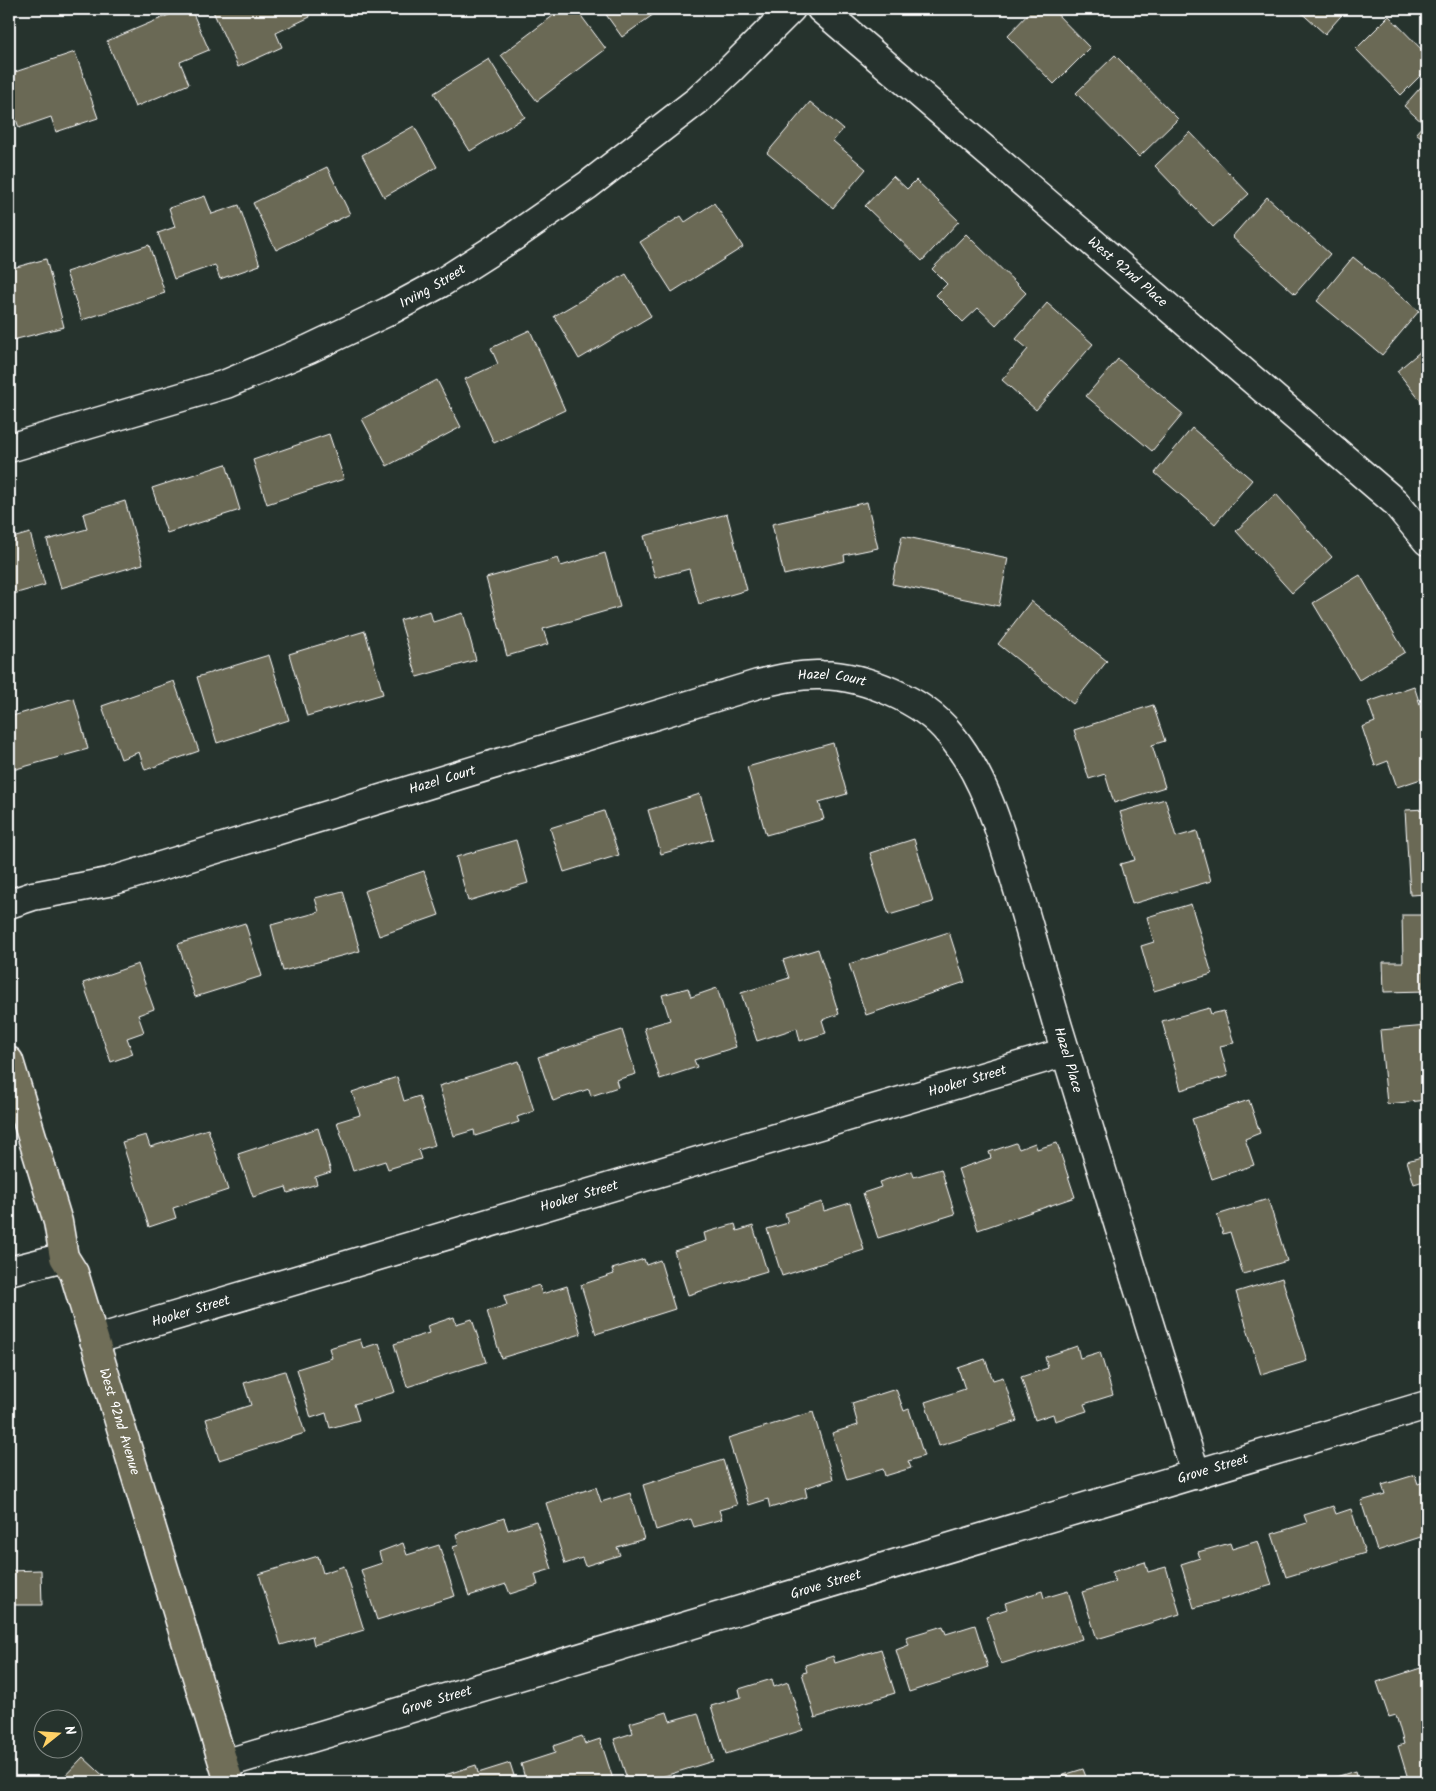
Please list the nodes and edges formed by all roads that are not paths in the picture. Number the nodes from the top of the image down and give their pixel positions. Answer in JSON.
{"nodes":[{"id":1,"x":791,"y":9,"type":"edge"},
{"id":2,"x":821,"y":9,"type":"edge"},
{"id":3,"x":9,"y":448,"type":"edge"},
{"id":4,"x":1427,"y":541,"type":"edge"},
{"id":5,"x":878,"y":687,"type":"joint"},
{"id":6,"x":9,"y":904,"type":"edge"},
{"id":7,"x":1066,"y":1052,"type":"junction"},
{"id":8,"x":9,"y":1061,"type":"edge"},
{"id":9,"x":64,"y":1257,"type":"junction"},
{"id":10,"x":9,"y":1271,"type":"edge"},
{"id":11,"x":94,"y":1340,"type":"junction"},
{"id":12,"x":1427,"y":1405,"type":"edge"},
{"id":13,"x":1196,"y":1475,"type":"junction"},
{"id":14,"x":226,"y":1773,"type":"edge"}],
"edges":[{"from":1,"to":3,"type":"street","name":"Irving Street"},
{"from":2,"to":4,"type":"street","name":"West 92nd Place"},
{"from":5,"to":6,"type":"street","name":"Hazel Court"},
{"from":5,"to":7,"type":"street","name":"Hazel Place"},
{"from":7,"to":11,"type":"street","name":"Hooker Street"},
{"from":7,"to":13,"type":"street","name":"Hazel Place"},
{"from":8,"to":9,"type":"main road","name":"West 92nd Avenue"},
{"from":9,"to":10,"type":"street"},
{"from":9,"to":11,"type":"main road","name":"West 92nd Avenue"},
{"from":11,"to":14,"type":"main road","name":"West 92nd Avenue"},
{"from":12,"to":13,"type":"street","name":"Grove Street"},
{"from":13,"to":14,"type":"street","name":"Grove Street"}]}
